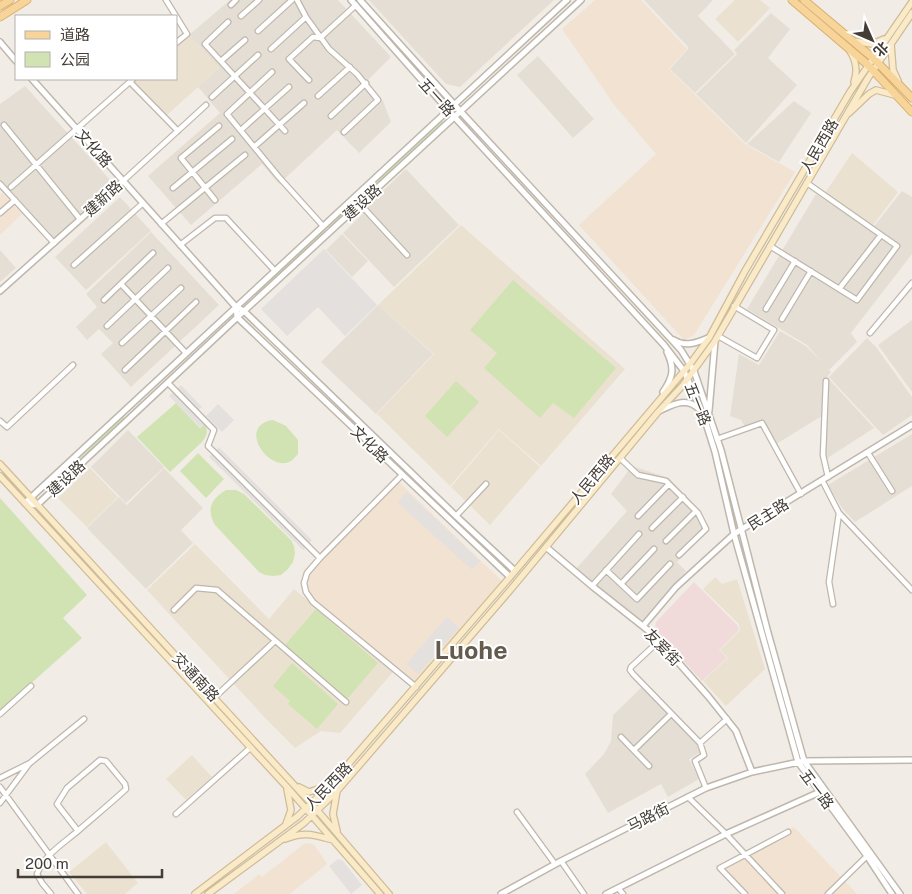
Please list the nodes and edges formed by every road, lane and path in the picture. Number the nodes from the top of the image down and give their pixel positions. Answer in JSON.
{"nodes":[{"id":1,"x":10,"y":0,"type":"edge"},
{"id":2,"x":27,"y":0,"type":"edge"},
{"id":3,"x":166,"y":0,"type":"edge"},
{"id":4,"x":236,"y":0,"type":"edge"},
{"id":5,"x":259,"y":0,"type":"edge"},
{"id":6,"x":292,"y":0,"type":"edge"},
{"id":7,"x":297,"y":0,"type":"edge"},
{"id":8,"x":351,"y":0,"type":"edge"},
{"id":9,"x":361,"y":0,"type":"edge"},
{"id":10,"x":567,"y":0,"type":"edge"},
{"id":11,"x":581,"y":0,"type":"edge"},
{"id":12,"x":792,"y":0,"type":"edge"},
{"id":13,"x":804,"y":0,"type":"edge"},
{"id":14,"x":912,"y":2,"type":"edge"},
{"id":15,"x":230,"y":5,"type":"dead end"},
{"id":16,"x":356,"y":5,"type":"junction"},
{"id":17,"x":0,"y":6,"type":"edge"},
{"id":18,"x":912,"y":13,"type":"edge"},
{"id":19,"x":176,"y":15,"type":"edge"},
{"id":20,"x":0,"y":16,"type":"edge"},
{"id":21,"x":241,"y":16,"type":"dead end"},
{"id":22,"x":306,"y":17,"type":"junction"},
{"id":23,"x":178,"y":19,"type":"edge"},
{"id":24,"x":228,"y":22,"type":"dead end"},
{"id":25,"x":258,"y":31,"type":"dead end"},
{"id":26,"x":320,"y":38,"type":"junction"},
{"id":27,"x":245,"y":40,"type":"dead end"},
{"id":28,"x":888,"y":40,"type":"junction"},
{"id":29,"x":0,"y":42,"type":"edge"},
{"id":30,"x":178,"y":42,"type":"edge"},
{"id":31,"x":851,"y":44,"type":"junction"},
{"id":32,"x":518,"y":47,"type":"junction"},
{"id":33,"x":272,"y":49,"type":"dead end"},
{"id":34,"x":524,"y":53,"type":"junction"},
{"id":35,"x":258,"y":55,"type":"dead end"},
{"id":36,"x":15,"y":60,"type":"edge"},
{"id":37,"x":876,"y":60,"type":"junction"},
{"id":38,"x":221,"y":61,"type":"junction"},
{"id":39,"x":350,"y":67,"type":"junction"},
{"id":40,"x":871,"y":67,"type":"junction"},
{"id":41,"x":272,"y":72,"type":"dead end"},
{"id":42,"x":235,"y":76,"type":"junction"},
{"id":43,"x":33,"y":80,"type":"edge"},
{"id":44,"x":132,"y":80,"type":"edge"},
{"id":45,"x":309,"y":80,"type":"dead end"},
{"id":46,"x":366,"y":83,"type":"junction"},
{"id":47,"x":289,"y":87,"type":"dead end"},
{"id":48,"x":903,"y":89,"type":"junction"},
{"id":49,"x":250,"y":92,"type":"junction"},
{"id":50,"x":850,"y":92,"type":"junction"},
{"id":51,"x":318,"y":96,"type":"dead end"},
{"id":52,"x":898,"y":96,"type":"junction"},
{"id":53,"x":212,"y":97,"type":"dead end"},
{"id":54,"x":912,"y":98,"type":"edge"},
{"id":55,"x":304,"y":103,"type":"dead end"},
{"id":56,"x":206,"y":105,"type":"dead end"},
{"id":57,"x":455,"y":106,"type":"junction"},
{"id":58,"x":265,"y":109,"type":"junction"},
{"id":59,"x":449,"y":111,"type":"junction"},
{"id":60,"x":461,"y":112,"type":"junction"},
{"id":61,"x":912,"y":112,"type":"edge"},
{"id":62,"x":331,"y":116,"type":"dead end"},
{"id":63,"x":455,"y":117,"type":"junction"},
{"id":64,"x":843,"y":118,"type":"junction"},
{"id":65,"x":4,"y":125,"type":"dead end"},
{"id":66,"x":279,"y":125,"type":"junction"},
{"id":67,"x":219,"y":126,"type":"dead end"},
{"id":68,"x":77,"y":129,"type":"junction"},
{"id":69,"x":241,"y":130,"type":"junction"},
{"id":70,"x":178,"y":131,"type":"junction"},
{"id":71,"x":285,"y":131,"type":"dead end"},
{"id":72,"x":344,"y":132,"type":"dead end"},
{"id":73,"x":232,"y":139,"type":"dead end"},
{"id":74,"x":254,"y":147,"type":"junction"},
{"id":75,"x":246,"y":155,"type":"dead end"},
{"id":76,"x":36,"y":164,"type":"junction"},
{"id":77,"x":192,"y":172,"type":"junction"},
{"id":78,"x":123,"y":180,"type":"junction"},
{"id":79,"x":807,"y":183,"type":"junction"},
{"id":80,"x":0,"y":184,"type":"edge"},
{"id":81,"x":11,"y":187,"type":"dead end"},
{"id":82,"x":173,"y":188,"type":"dead end"},
{"id":83,"x":205,"y":188,"type":"junction"},
{"id":84,"x":15,"y":200,"type":"junction"},
{"id":85,"x":215,"y":200,"type":"dead end"},
{"id":86,"x":143,"y":204,"type":"junction"},
{"id":87,"x":360,"y":204,"type":"junction"},
{"id":88,"x":0,"y":213,"type":"edge"},
{"id":89,"x":80,"y":219,"type":"junction"},
{"id":90,"x":161,"y":224,"type":"junction"},
{"id":91,"x":324,"y":226,"type":"junction"},
{"id":92,"x":329,"y":232,"type":"junction"},
{"id":93,"x":881,"y":235,"type":"junction"},
{"id":94,"x":54,"y":243,"type":"junction"},
{"id":95,"x":180,"y":245,"type":"junction"},
{"id":96,"x":770,"y":246,"type":"junction"},
{"id":97,"x":153,"y":253,"type":"dead end"},
{"id":98,"x":407,"y":255,"type":"dead end"},
{"id":99,"x":795,"y":261,"type":"junction"},
{"id":100,"x":74,"y":265,"type":"dead end"},
{"id":101,"x":168,"y":268,"type":"dead end"},
{"id":102,"x":275,"y":271,"type":"junction"},
{"id":103,"x":811,"y":271,"type":"junction"},
{"id":104,"x":912,"y":283,"type":"edge"},
{"id":105,"x":121,"y":284,"type":"junction"},
{"id":106,"x":181,"y":288,"type":"dead end"},
{"id":107,"x":839,"y":289,"type":"junction"},
{"id":108,"x":0,"y":291,"type":"edge"},
{"id":109,"x":136,"y":299,"type":"junction"},
{"id":110,"x":104,"y":300,"type":"dead end"},
{"id":111,"x":196,"y":302,"type":"dead end"},
{"id":112,"x":734,"y":306,"type":"junction"},
{"id":113,"x":236,"y":308,"type":"junction"},
{"id":114,"x":766,"y":309,"type":"dead end"},
{"id":115,"x":244,"y":311,"type":"junction"},
{"id":116,"x":151,"y":316,"type":"junction"},
{"id":117,"x":237,"y":317,"type":"junction"},
{"id":118,"x":782,"y":318,"type":"dead end"},
{"id":119,"x":107,"y":326,"type":"dead end"},
{"id":120,"x":166,"y":331,"type":"junction"},
{"id":121,"x":870,"y":333,"type":"dead end"},
{"id":122,"x":714,"y":338,"type":"junction"},
{"id":123,"x":671,"y":339,"type":"junction"},
{"id":124,"x":122,"y":343,"type":"dead end"},
{"id":125,"x":664,"y":345,"type":"junction"},
{"id":126,"x":186,"y":353,"type":"junction"},
{"id":127,"x":192,"y":359,"type":"junction"},
{"id":128,"x":690,"y":364,"type":"junction"},
{"id":129,"x":73,"y":365,"type":"dead end"},
{"id":130,"x":125,"y":370,"type":"dead end"},
{"id":131,"x":684,"y":371,"type":"junction"},
{"id":132,"x":694,"y":372,"type":"junction"},
{"id":133,"x":688,"y":379,"type":"junction"},
{"id":134,"x":826,"y":381,"type":"dead end"},
{"id":135,"x":168,"y":383,"type":"junction"},
{"id":136,"x":657,"y":401,"type":"junction"},
{"id":137,"x":122,"y":412,"type":"junction"},
{"id":138,"x":658,"y":412,"type":"junction"},
{"id":139,"x":707,"y":416,"type":"junction"},
{"id":140,"x":129,"y":419,"type":"junction"},
{"id":141,"x":0,"y":420,"type":"edge"},
{"id":142,"x":912,"y":425,"type":"edge"},
{"id":143,"x":717,"y":439,"type":"junction"},
{"id":144,"x":868,"y":453,"type":"junction"},
{"id":145,"x":620,"y":458,"type":"junction"},
{"id":146,"x":0,"y":464,"type":"edge"},
{"id":147,"x":402,"y":475,"type":"junction"},
{"id":148,"x":0,"y":476,"type":"edge"},
{"id":149,"x":825,"y":479,"type":"junction"},
{"id":150,"x":486,"y":484,"type":"dead end"},
{"id":151,"x":669,"y":484,"type":"junction"},
{"id":152,"x":892,"y":491,"type":"dead end"},
{"id":153,"x":800,"y":494,"type":"junction"},
{"id":154,"x":683,"y":497,"type":"junction"},
{"id":155,"x":30,"y":498,"type":"junction"},
{"id":156,"x":25,"y":503,"type":"junction"},
{"id":157,"x":37,"y":505,"type":"junction"},
{"id":158,"x":696,"y":510,"type":"junction"},
{"id":159,"x":839,"y":514,"type":"junction"},
{"id":160,"x":456,"y":516,"type":"junction"},
{"id":161,"x":638,"y":516,"type":"dead end"},
{"id":162,"x":652,"y":528,"type":"dead end"},
{"id":163,"x":741,"y":531,"type":"junction"},
{"id":164,"x":639,"y":534,"type":"dead end"},
{"id":165,"x":734,"y":534,"type":"junction"},
{"id":166,"x":666,"y":541,"type":"dead end"},
{"id":167,"x":546,"y":547,"type":"junction"},
{"id":168,"x":654,"y":549,"type":"dead end"},
{"id":169,"x":679,"y":555,"type":"dead end"},
{"id":170,"x":320,"y":558,"type":"junction"},
{"id":171,"x":670,"y":564,"type":"dead end"},
{"id":172,"x":510,"y":566,"type":"junction"},
{"id":173,"x":606,"y":570,"type":"junction"},
{"id":174,"x":515,"y":571,"type":"junction"},
{"id":175,"x":504,"y":572,"type":"junction"},
{"id":176,"x":510,"y":577,"type":"junction"},
{"id":177,"x":621,"y":584,"type":"junction"},
{"id":178,"x":592,"y":586,"type":"junction"},
{"id":179,"x":912,"y":590,"type":"edge"},
{"id":180,"x":833,"y":604,"type":"dead end"},
{"id":181,"x":174,"y":610,"type":"dead end"},
{"id":182,"x":643,"y":626,"type":"junction"},
{"id":183,"x":275,"y":641,"type":"junction"},
{"id":184,"x":659,"y":641,"type":"junction"},
{"id":185,"x":31,"y":686,"type":"dead end"},
{"id":186,"x":416,"y":687,"type":"junction"},
{"id":187,"x":215,"y":697,"type":"junction"},
{"id":188,"x":346,"y":702,"type":"dead end"},
{"id":189,"x":0,"y":714,"type":"edge"},
{"id":190,"x":671,"y":714,"type":"junction"},
{"id":191,"x":84,"y":719,"type":"dead end"},
{"id":192,"x":727,"y":720,"type":"junction"},
{"id":193,"x":621,"y":737,"type":"dead end"},
{"id":194,"x":700,"y":743,"type":"junction"},
{"id":195,"x":250,"y":748,"type":"junction"},
{"id":196,"x":634,"y":750,"type":"junction"},
{"id":197,"x":912,"y":760,"type":"edge"},
{"id":198,"x":804,"y":761,"type":"junction"},
{"id":199,"x":798,"y":762,"type":"junction"},
{"id":200,"x":30,"y":763,"type":"junction"},
{"id":201,"x":649,"y":766,"type":"dead end"},
{"id":202,"x":752,"y":772,"type":"junction"},
{"id":203,"x":0,"y":778,"type":"edge"},
{"id":204,"x":331,"y":784,"type":"junction"},
{"id":205,"x":289,"y":785,"type":"junction"},
{"id":206,"x":0,"y":787,"type":"edge"},
{"id":207,"x":706,"y":788,"type":"junction"},
{"id":208,"x":337,"y":790,"type":"junction"},
{"id":209,"x":822,"y":791,"type":"junction"},
{"id":210,"x":6,"y":795,"type":"junction"},
{"id":211,"x":688,"y":796,"type":"junction"},
{"id":212,"x":0,"y":803,"type":"edge"},
{"id":213,"x":309,"y":807,"type":"junction"},
{"id":214,"x":517,"y":812,"type":"dead end"},
{"id":215,"x":315,"y":813,"type":"junction"},
{"id":216,"x":176,"y":814,"type":"dead end"},
{"id":217,"x":284,"y":827,"type":"junction"},
{"id":218,"x":78,"y":831,"type":"junction"},
{"id":219,"x":788,"y":832,"type":"dead end"},
{"id":220,"x":726,"y":834,"type":"junction"},
{"id":221,"x":336,"y":838,"type":"junction"},
{"id":222,"x":274,"y":844,"type":"junction"},
{"id":223,"x":49,"y":855,"type":"junction"},
{"id":224,"x":746,"y":855,"type":"junction"},
{"id":225,"x":867,"y":856,"type":"junction"},
{"id":226,"x":558,"y":863,"type":"junction"},
{"id":227,"x":618,"y":888,"type":"junction"},
{"id":228,"x":51,"y":894,"type":"edge"},
{"id":229,"x":78,"y":894,"type":"edge"},
{"id":230,"x":195,"y":894,"type":"edge"},
{"id":231,"x":208,"y":894,"type":"edge"},
{"id":232,"x":380,"y":894,"type":"edge"},
{"id":233,"x":389,"y":894,"type":"edge"},
{"id":234,"x":500,"y":894,"type":"edge"},
{"id":235,"x":584,"y":894,"type":"edge"},
{"id":236,"x":606,"y":894,"type":"edge"},
{"id":237,"x":623,"y":894,"type":"edge"},
{"id":238,"x":745,"y":894,"type":"edge"},
{"id":239,"x":782,"y":894,"type":"edge"},
{"id":240,"x":828,"y":894,"type":"edge"},
{"id":241,"x":892,"y":894,"type":"edge"},
{"id":242,"x":900,"y":894,"type":"edge"}],
"edges":[{"from":1,"to":17,"type":"main road"},
{"from":2,"to":20,"type":"main road"},
{"from":3,"to":19,"type":"street"},
{"from":4,"to":15,"type":"street"},
{"from":5,"to":21,"type":"street"},
{"from":6,"to":25,"type":"street"},
{"from":7,"to":22,"type":"street"},
{"from":8,"to":16,"type":"street","name":"五一路"},
{"from":9,"to":16,"type":"street"},
{"from":9,"to":57,"type":"street","name":"五一路"},
{"from":10,"to":32,"type":"street","name":"建设路"},
{"from":11,"to":34,"type":"street","name":"建设路"},
{"from":12,"to":31,"type":"main road"},
{"from":13,"to":31,"type":"main road"},
{"from":14,"to":28,"type":"main road","name":"人民西路"},
{"from":16,"to":26,"type":"street"},
{"from":16,"to":59,"type":"street","name":"五一路"},
{"from":18,"to":28,"type":"main road","name":"人民西路"},
{"from":22,"to":26,"type":"street"},
{"from":22,"to":33,"type":"street"},
{"from":23,"to":30,"type":"street"},
{"from":24,"to":38,"type":"street"},
{"from":26,"to":39,"type":"street"},
{"from":26,"to":45,"type":"street"},
{"from":27,"to":38,"type":"street"},
{"from":28,"to":31,"type":"main road"},
{"from":28,"to":37,"type":"main road","name":"人民西路"},
{"from":28,"to":48,"type":"main road"},
{"from":29,"to":36,"type":"street"},
{"from":31,"to":37,"type":"main road"},
{"from":31,"to":40,"type":"main road"},
{"from":31,"to":50,"type":"main road"},
{"from":32,"to":34,"type":"street"},
{"from":32,"to":57,"type":"street","name":"建设路"},
{"from":34,"to":60,"type":"street","name":"建设路"},
{"from":35,"to":42,"type":"street"},
{"from":37,"to":40,"type":"main road","name":"人民西路"},
{"from":37,"to":48,"type":"main road"},
{"from":38,"to":42,"type":"street"},
{"from":39,"to":46,"type":"street"},
{"from":39,"to":51,"type":"street"},
{"from":40,"to":50,"type":"main road","name":"人民西路"},
{"from":40,"to":52,"type":"main road"},
{"from":40,"to":64,"type":"main road","name":"人民西路"},
{"from":41,"to":49,"type":"street"},
{"from":42,"to":49,"type":"street"},
{"from":42,"to":53,"type":"street"},
{"from":43,"to":68,"type":"street","name":"文化路"},
{"from":44,"to":68,"type":"street"},
{"from":44,"to":70,"type":"street"},
{"from":46,"to":62,"type":"street"},
{"from":46,"to":72,"type":"street"},
{"from":47,"to":58,"type":"street"},
{"from":48,"to":54,"type":"main road"},
{"from":49,"to":58,"type":"street"},
{"from":49,"to":69,"type":"street"},
{"from":50,"to":122,"type":"main road","name":"人民西路"},
{"from":52,"to":61,"type":"main road"},
{"from":52,"to":64,"type":"main road"},
{"from":55,"to":66,"type":"street"},
{"from":56,"to":70,"type":"street","name":"建新路"},
{"from":57,"to":59,"type":"street","name":"建设路"},
{"from":57,"to":60,"type":"street","name":"五一路"},
{"from":58,"to":66,"type":"street"},
{"from":58,"to":69,"type":"street"},
{"from":59,"to":63,"type":"street","name":"五一路"},
{"from":59,"to":91,"type":"street","name":"建设路"},
{"from":60,"to":63,"type":"street","name":"建设路"},
{"from":60,"to":123,"type":"street","name":"五一路"},
{"from":63,"to":87,"type":"street","name":"建设路"},
{"from":63,"to":125,"type":"street","name":"五一路"},
{"from":64,"to":79,"type":"main road","name":"人民西路"},
{"from":65,"to":76,"type":"street"},
{"from":66,"to":71,"type":"street"},
{"from":66,"to":74,"type":"street"},
{"from":67,"to":77,"type":"street"},
{"from":68,"to":76,"type":"street"},
{"from":68,"to":78,"type":"street","name":"文化路"},
{"from":69,"to":74,"type":"street"},
{"from":70,"to":78,"type":"street","name":"建新路"},
{"from":73,"to":77,"type":"street"},
{"from":74,"to":91,"type":"street"},
{"from":75,"to":83,"type":"street"},
{"from":76,"to":81,"type":"street"},
{"from":76,"to":89,"type":"street"},
{"from":77,"to":82,"type":"street"},
{"from":77,"to":83,"type":"street"},
{"from":78,"to":86,"type":"street","name":"文化路"},
{"from":78,"to":89,"type":"street","name":"建新路"},
{"from":79,"to":93,"type":"street"},
{"from":79,"to":96,"type":"main road","name":"人民西路"},
{"from":80,"to":84,"type":"street"},
{"from":83,"to":85,"type":"street"},
{"from":83,"to":90,"type":"street"},
{"from":84,"to":88,"type":"street"},
{"from":84,"to":94,"type":"street"},
{"from":86,"to":90,"type":"street","name":"文化路"},
{"from":86,"to":100,"type":"street"},
{"from":87,"to":92,"type":"street","name":"建设路"},
{"from":87,"to":98,"type":"street"},
{"from":89,"to":94,"type":"street","name":"建新路"},
{"from":90,"to":95,"type":"street","name":"文化路"},
{"from":91,"to":92,"type":"street"},
{"from":91,"to":102,"type":"street","name":"建设路"},
{"from":92,"to":115,"type":"street","name":"建设路"},
{"from":93,"to":107,"type":"street"},
{"from":93,"to":107,"type":"street"},
{"from":94,"to":108,"type":"street","name":"建新路"},
{"from":95,"to":102,"type":"street"},
{"from":95,"to":113,"type":"street","name":"文化路"},
{"from":96,"to":99,"type":"street"},
{"from":96,"to":112,"type":"main road","name":"人民西路"},
{"from":97,"to":105,"type":"street"},
{"from":99,"to":103,"type":"street"},
{"from":99,"to":114,"type":"street"},
{"from":101,"to":109,"type":"street"},
{"from":102,"to":113,"type":"street","name":"建设路"},
{"from":103,"to":107,"type":"street"},
{"from":103,"to":118,"type":"street"},
{"from":104,"to":121,"type":"street"},
{"from":105,"to":109,"type":"street"},
{"from":105,"to":110,"type":"street"},
{"from":106,"to":116,"type":"street"},
{"from":109,"to":116,"type":"street"},
{"from":109,"to":119,"type":"street"},
{"from":111,"to":120,"type":"street"},
{"from":112,"to":122,"type":"main road","name":"人民西路"},
{"from":112,"to":122,"type":"street"},
{"from":113,"to":115,"type":"street","name":"文化路"},
{"from":113,"to":117,"type":"street"},
{"from":113,"to":126,"type":"street","name":"建设路"},
{"from":115,"to":117,"type":"street","name":"建设路"},
{"from":115,"to":160,"type":"street","name":"文化路"},
{"from":116,"to":120,"type":"street"},
{"from":116,"to":124,"type":"street"},
{"from":117,"to":127,"type":"street","name":"建设路"},
{"from":117,"to":147,"type":"street","name":"文化路"},
{"from":120,"to":126,"type":"street"},
{"from":120,"to":130,"type":"street"},
{"from":122,"to":123,"type":"street"},
{"from":122,"to":128,"type":"main road","name":"人民西路"},
{"from":122,"to":132,"type":"main road","name":"人民西路"},
{"from":122,"to":139,"type":"street"},
{"from":123,"to":128,"type":"street","name":"五一路"},
{"from":125,"to":131,"type":"street","name":"五一路"},
{"from":125,"to":136,"type":"street"},
{"from":126,"to":127,"type":"street"},
{"from":126,"to":137,"type":"street","name":"建设路"},
{"from":127,"to":135,"type":"street","name":"建设路"},
{"from":128,"to":131,"type":"main road","name":"人民西路"},
{"from":128,"to":132,"type":"street","name":"五一路"},
{"from":129,"to":141,"type":"street"},
{"from":131,"to":133,"type":"street","name":"五一路"},
{"from":131,"to":136,"type":"main road","name":"人民西路"},
{"from":132,"to":133,"type":"main road","name":"人民西路"},
{"from":132,"to":139,"type":"street","name":"五一路"},
{"from":133,"to":138,"type":"main road","name":"人民西路"},
{"from":133,"to":139,"type":"street","name":"五一路"},
{"from":134,"to":149,"type":"street"},
{"from":135,"to":140,"type":"street","name":"建设路"},
{"from":135,"to":170,"type":"street"},
{"from":136,"to":174,"type":"main road","name":"人民西路"},
{"from":137,"to":140,"type":"street"},
{"from":137,"to":155,"type":"street","name":"建设路"},
{"from":138,"to":139,"type":"street"},
{"from":138,"to":145,"type":"main road","name":"人民西路"},
{"from":139,"to":143,"type":"street","name":"五一路"},
{"from":139,"to":165,"type":"street","name":"五一路"},
{"from":140,"to":157,"type":"street","name":"建设路"},
{"from":142,"to":144,"type":"street","name":"民主路"},
{"from":143,"to":153,"type":"street"},
{"from":143,"to":163,"type":"street","name":"五一路"},
{"from":144,"to":149,"type":"street","name":"民主路"},
{"from":144,"to":152,"type":"street"},
{"from":145,"to":151,"type":"street"},
{"from":145,"to":167,"type":"main road","name":"人民西路"},
{"from":146,"to":155,"type":"main road","name":"交通南路"},
{"from":147,"to":170,"type":"street"},
{"from":147,"to":175,"type":"street","name":"文化路"},
{"from":148,"to":156,"type":"main road","name":"交通南路"},
{"from":149,"to":153,"type":"street","name":"民主路"},
{"from":149,"to":159,"type":"street"},
{"from":150,"to":160,"type":"street"},
{"from":151,"to":154,"type":"street"},
{"from":151,"to":161,"type":"street"},
{"from":153,"to":163,"type":"street","name":"民主路"},
{"from":154,"to":158,"type":"street"},
{"from":154,"to":162,"type":"street"},
{"from":155,"to":156,"type":"street","name":"建设路"},
{"from":155,"to":157,"type":"main road","name":"交通南路"},
{"from":156,"to":157,"type":"street","name":"建设路"},
{"from":156,"to":195,"type":"main road","name":"交通南路"},
{"from":157,"to":187,"type":"main road","name":"交通南路"},
{"from":158,"to":166,"type":"street"},
{"from":158,"to":169,"type":"street"},
{"from":159,"to":179,"type":"street"},
{"from":159,"to":180,"type":"street"},
{"from":160,"to":172,"type":"street","name":"文化路"},
{"from":163,"to":165,"type":"street","name":"民主路"},
{"from":163,"to":198,"type":"street","name":"五一路"},
{"from":164,"to":173,"type":"street"},
{"from":165,"to":182,"type":"street","name":"民主路"},
{"from":165,"to":199,"type":"street","name":"五一路"},
{"from":167,"to":178,"type":"street","name":"友爱街"},
{"from":167,"to":208,"type":"main road","name":"人民西路"},
{"from":168,"to":177,"type":"street"},
{"from":170,"to":186,"type":"street"},
{"from":171,"to":177,"type":"street"},
{"from":172,"to":174,"type":"street","name":"文化路"},
{"from":172,"to":175,"type":"street"},
{"from":173,"to":177,"type":"street"},
{"from":173,"to":178,"type":"street"},
{"from":174,"to":176,"type":"main road","name":"人民西路"},
{"from":175,"to":176,"type":"street","name":"文化路"},
{"from":176,"to":186,"type":"main road","name":"人民西路"},
{"from":178,"to":182,"type":"street","name":"友爱街"},
{"from":181,"to":183,"type":"street"},
{"from":182,"to":184,"type":"street","name":"友爱街"},
{"from":183,"to":187,"type":"street"},
{"from":183,"to":188,"type":"street"},
{"from":184,"to":190,"type":"street"},
{"from":184,"to":192,"type":"street","name":"友爱街"},
{"from":185,"to":189,"type":"street"},
{"from":186,"to":204,"type":"main road","name":"人民西路"},
{"from":187,"to":205,"type":"main road","name":"交通南路"},
{"from":190,"to":194,"type":"street"},
{"from":190,"to":196,"type":"street"},
{"from":191,"to":200,"type":"street"},
{"from":192,"to":194,"type":"street"},
{"from":192,"to":202,"type":"street","name":"友爱街"},
{"from":193,"to":196,"type":"street"},
{"from":194,"to":207,"type":"street"},
{"from":195,"to":205,"type":"main road","name":"交通南路"},
{"from":195,"to":216,"type":"street"},
{"from":196,"to":201,"type":"street"},
{"from":197,"to":198,"type":"street","name":"马路街"},
{"from":198,"to":199,"type":"street","name":"马路街"},
{"from":198,"to":209,"type":"street","name":"五一路"},
{"from":199,"to":202,"type":"street","name":"马路街"},
{"from":199,"to":209,"type":"street","name":"五一路"},
{"from":200,"to":203,"type":"street"},
{"from":200,"to":210,"type":"street"},
{"from":202,"to":207,"type":"street","name":"马路街"},
{"from":204,"to":205,"type":"main road"},
{"from":204,"to":213,"type":"main road","name":"人民西路"},
{"from":205,"to":213,"type":"main road","name":"交通南路"},
{"from":205,"to":217,"type":"main road"},
{"from":206,"to":210,"type":"street"},
{"from":207,"to":211,"type":"street","name":"马路街"},
{"from":208,"to":215,"type":"main road","name":"人民西路"},
{"from":208,"to":221,"type":"main road"},
{"from":209,"to":220,"type":"street"},
{"from":209,"to":225,"type":"street","name":"五一路"},
{"from":209,"to":242,"type":"street","name":"五一路"},
{"from":210,"to":212,"type":"street"},
{"from":210,"to":223,"type":"street"},
{"from":211,"to":220,"type":"street"},
{"from":211,"to":226,"type":"street","name":"马路街"},
{"from":213,"to":215,"type":"main road","name":"交通南路"},
{"from":213,"to":217,"type":"main road","name":"人民西路"},
{"from":214,"to":226,"type":"street"},
{"from":215,"to":221,"type":"main road","name":"交通南路"},
{"from":215,"to":222,"type":"main road","name":"人民西路"},
{"from":217,"to":230,"type":"main road","name":"人民西路"},
{"from":218,"to":218,"type":"street"},
{"from":218,"to":223,"type":"street"},
{"from":219,"to":224,"type":"street"},
{"from":220,"to":224,"type":"street"},
{"from":220,"to":227,"type":"street"},
{"from":221,"to":222,"type":"main road"},
{"from":221,"to":232,"type":"main road","name":"交通南路"},
{"from":221,"to":233,"type":"main road","name":"交通南路"},
{"from":222,"to":231,"type":"main road","name":"人民西路"},
{"from":223,"to":228,"type":"street"},
{"from":223,"to":229,"type":"street"},
{"from":224,"to":238,"type":"street"},
{"from":224,"to":239,"type":"street"},
{"from":225,"to":240,"type":"street"},
{"from":225,"to":241,"type":"street","name":"五一路"},
{"from":226,"to":234,"type":"street","name":"马路街"},
{"from":226,"to":235,"type":"street"},
{"from":227,"to":236,"type":"street"},
{"from":227,"to":237,"type":"street"}]}
